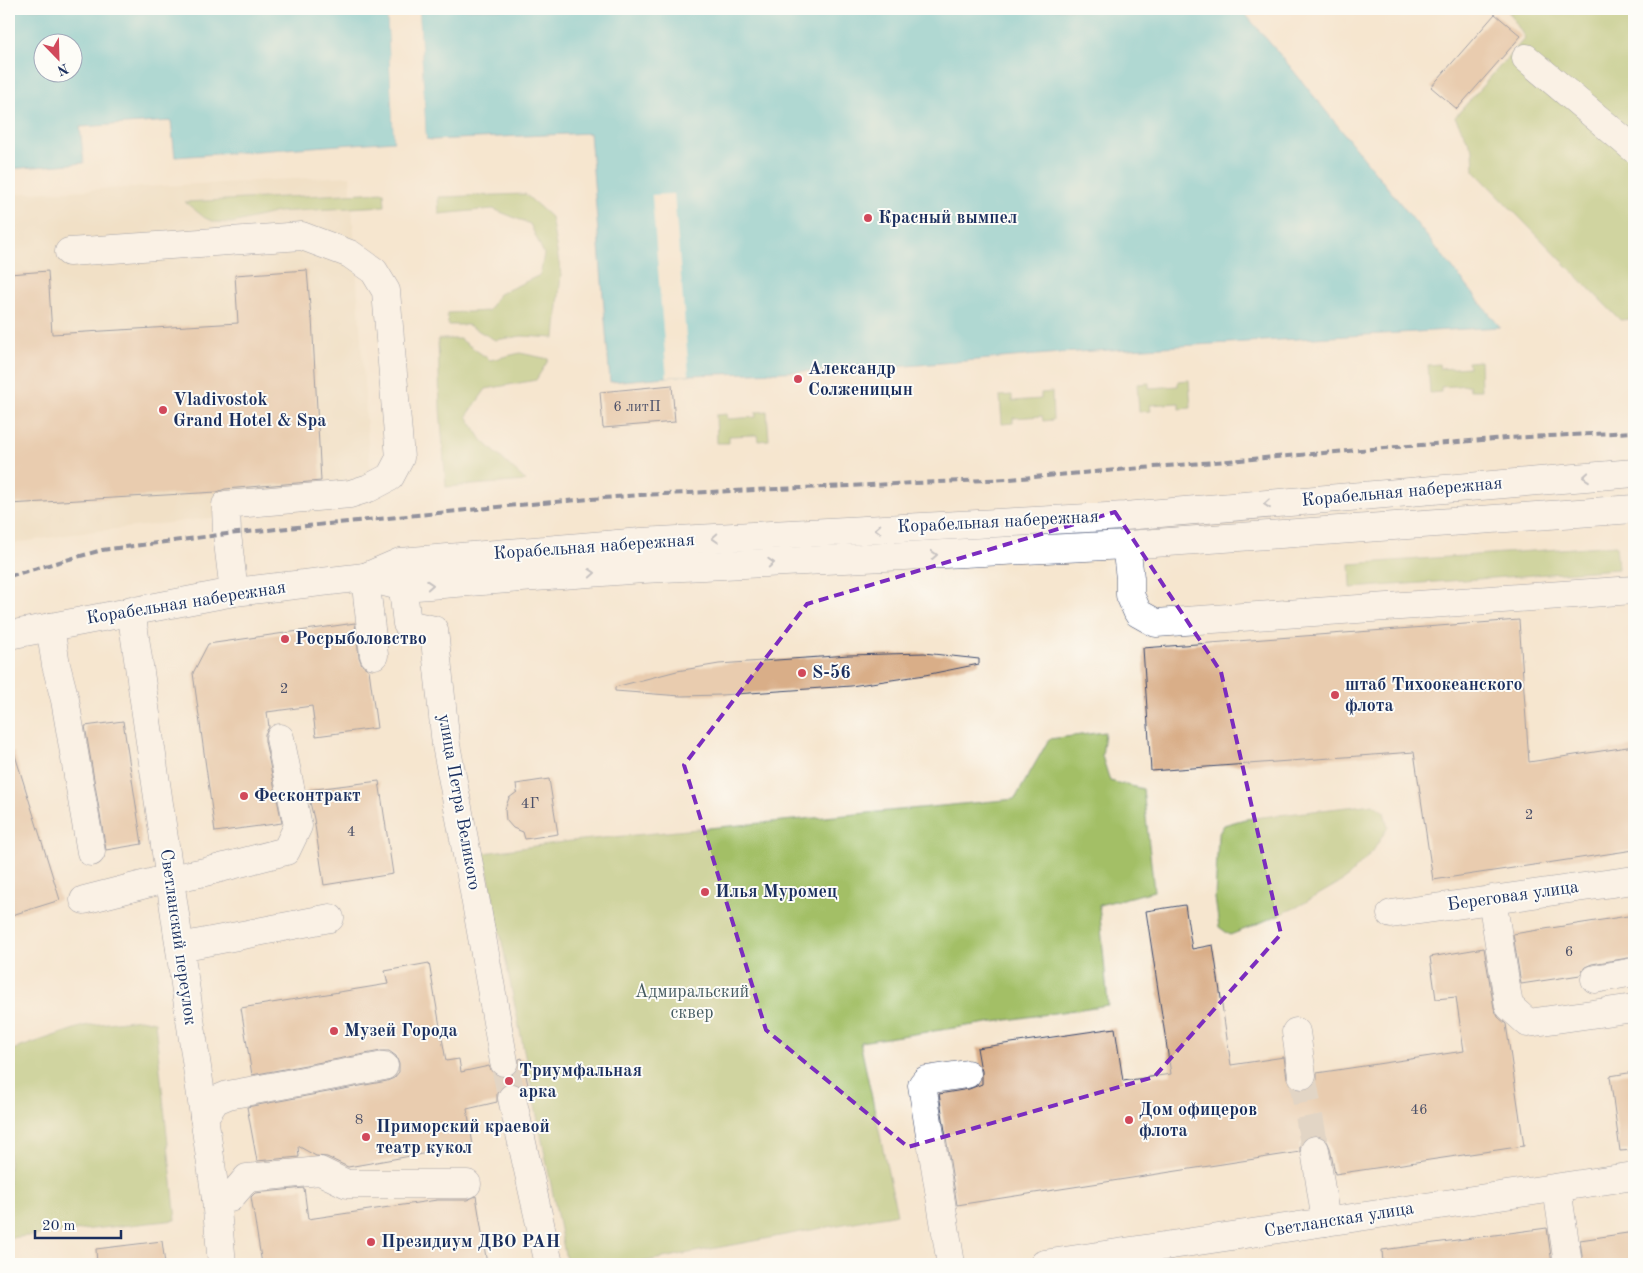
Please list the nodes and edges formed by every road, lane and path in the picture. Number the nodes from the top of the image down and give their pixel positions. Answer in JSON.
{"nodes":[{"id":1,"x":1526,"y":58,"type":"dead end"},
{"id":2,"x":1634,"y":149,"type":"edge"},
{"id":3,"x":69,"y":252,"type":"dead end"},
{"id":4,"x":1634,"y":473,"type":"edge"},
{"id":5,"x":1634,"y":509,"type":"edge"},
{"id":6,"x":1126,"y":545,"type":"junction"},
{"id":7,"x":402,"y":574,"type":"junction"},
{"id":8,"x":365,"y":577,"type":"junction"},
{"id":9,"x":1634,"y":590,"type":"edge"},
{"id":10,"x":234,"y":592,"type":"junction"},
{"id":11,"x":131,"y":610,"type":"junction"},
{"id":12,"x":50,"y":627,"type":"junction"},
{"id":13,"x":9,"y":635,"type":"edge"},
{"id":14,"x":374,"y":655,"type":"dead end"},
{"id":15,"x":280,"y":738,"type":"dead end"},
{"id":16,"x":90,"y":852,"type":"dead end"},
{"id":17,"x":170,"y":879,"type":"junction"},
{"id":18,"x":1634,"y":880,"type":"edge"},
{"id":19,"x":1492,"y":899,"type":"junction"},
{"id":20,"x":84,"y":900,"type":"dead end"},
{"id":21,"x":1391,"y":914,"type":"dead end"},
{"id":22,"x":330,"y":918,"type":"dead end"},
{"id":23,"x":180,"y":948,"type":"junction"},
{"id":24,"x":1634,"y":972,"type":"edge"},
{"id":25,"x":1595,"y":980,"type":"dead end"},
{"id":26,"x":1634,"y":1008,"type":"edge"},
{"id":27,"x":1296,"y":1032,"type":"dead end"},
{"id":28,"x":504,"y":1062,"type":"tunnel mouth"},
{"id":29,"x":384,"y":1066,"type":"dead end"},
{"id":30,"x":967,"y":1074,"type":"dead end"},
{"id":31,"x":1302,"y":1075,"type":"tunnel mouth"},
{"id":32,"x":512,"y":1098,"type":"tunnel mouth"},
{"id":33,"x":204,"y":1117,"type":"junction"},
{"id":34,"x":1315,"y":1150,"type":"tunnel mouth"},
{"id":35,"x":1634,"y":1176,"type":"edge"},
{"id":36,"x":467,"y":1184,"type":"dead end"},
{"id":37,"x":1557,"y":1188,"type":"junction"},
{"id":38,"x":216,"y":1199,"type":"junction"},
{"id":39,"x":1326,"y":1222,"type":"junction"},
{"id":40,"x":1144,"y":1257,"type":"edge"},
{"id":41,"x":222,"y":1264,"type":"edge"},
{"id":42,"x":549,"y":1264,"type":"edge"},
{"id":43,"x":951,"y":1264,"type":"edge"},
{"id":44,"x":1044,"y":1264,"type":"edge"},
{"id":45,"x":1568,"y":1264,"type":"edge"}],
"edges":[{"from":1,"to":2,"type":"main road"},
{"from":3,"to":10,"type":"main road"},
{"from":4,"to":7,"type":"main road","name":"Корабельная набережная","one_way":true},
{"from":5,"to":6,"type":"main road","name":"Корабельная набережная"},
{"from":7,"to":6,"type":"main road","name":"Корабельная набережная","one_way":true},
{"from":6,"to":9,"type":"main road"},
{"from":7,"to":8,"type":"main road","name":"Корабельная набережная"},
{"from":7,"to":28,"type":"main road","name":"улица Петра Великого"},
{"from":8,"to":10,"type":"main road","name":"Корабельная набережная"},
{"from":8,"to":14,"type":"main road"},
{"from":10,"to":11,"type":"main road","name":"Корабельная набережная"},
{"from":11,"to":12,"type":"main road","name":"Корабельная набережная"},
{"from":11,"to":17,"type":"main road","name":"Светланский переулок"},
{"from":12,"to":13,"type":"main road","name":"Корабельная набережная"},
{"from":12,"to":16,"type":"main road"},
{"from":15,"to":17,"type":"main road"},
{"from":17,"to":20,"type":"main road"},
{"from":17,"to":23,"type":"main road","name":"Светланский переулок"},
{"from":18,"to":19,"type":"main road","name":"Береговая улица"},
{"from":19,"to":21,"type":"main road","name":"Береговая улица"},
{"from":19,"to":26,"type":"main road"},
{"from":22,"to":23,"type":"main road"},
{"from":23,"to":33,"type":"main road","name":"Светланский переулок"},
{"from":24,"to":25,"type":"main road"},
{"from":27,"to":31,"type":"main road"},
{"from":29,"to":33,"type":"main road"},
{"from":30,"to":43,"type":"main road"},
{"from":32,"to":42,"type":"main road"},
{"from":33,"to":38,"type":"main road","name":"Светланский переулок"},
{"from":34,"to":39,"type":"main road"},
{"from":35,"to":37,"type":"main road","name":"Светланская улица"},
{"from":36,"to":38,"type":"main road"},
{"from":37,"to":39,"type":"main road","name":"Светланская улица"},
{"from":37,"to":45,"type":"main road"},
{"from":38,"to":41,"type":"main road","name":"Светланский переулок"},
{"from":39,"to":40,"type":"main road","name":"Светланская улица"},
{"from":40,"to":44,"type":"main road","name":"Светланская улица"}]}
